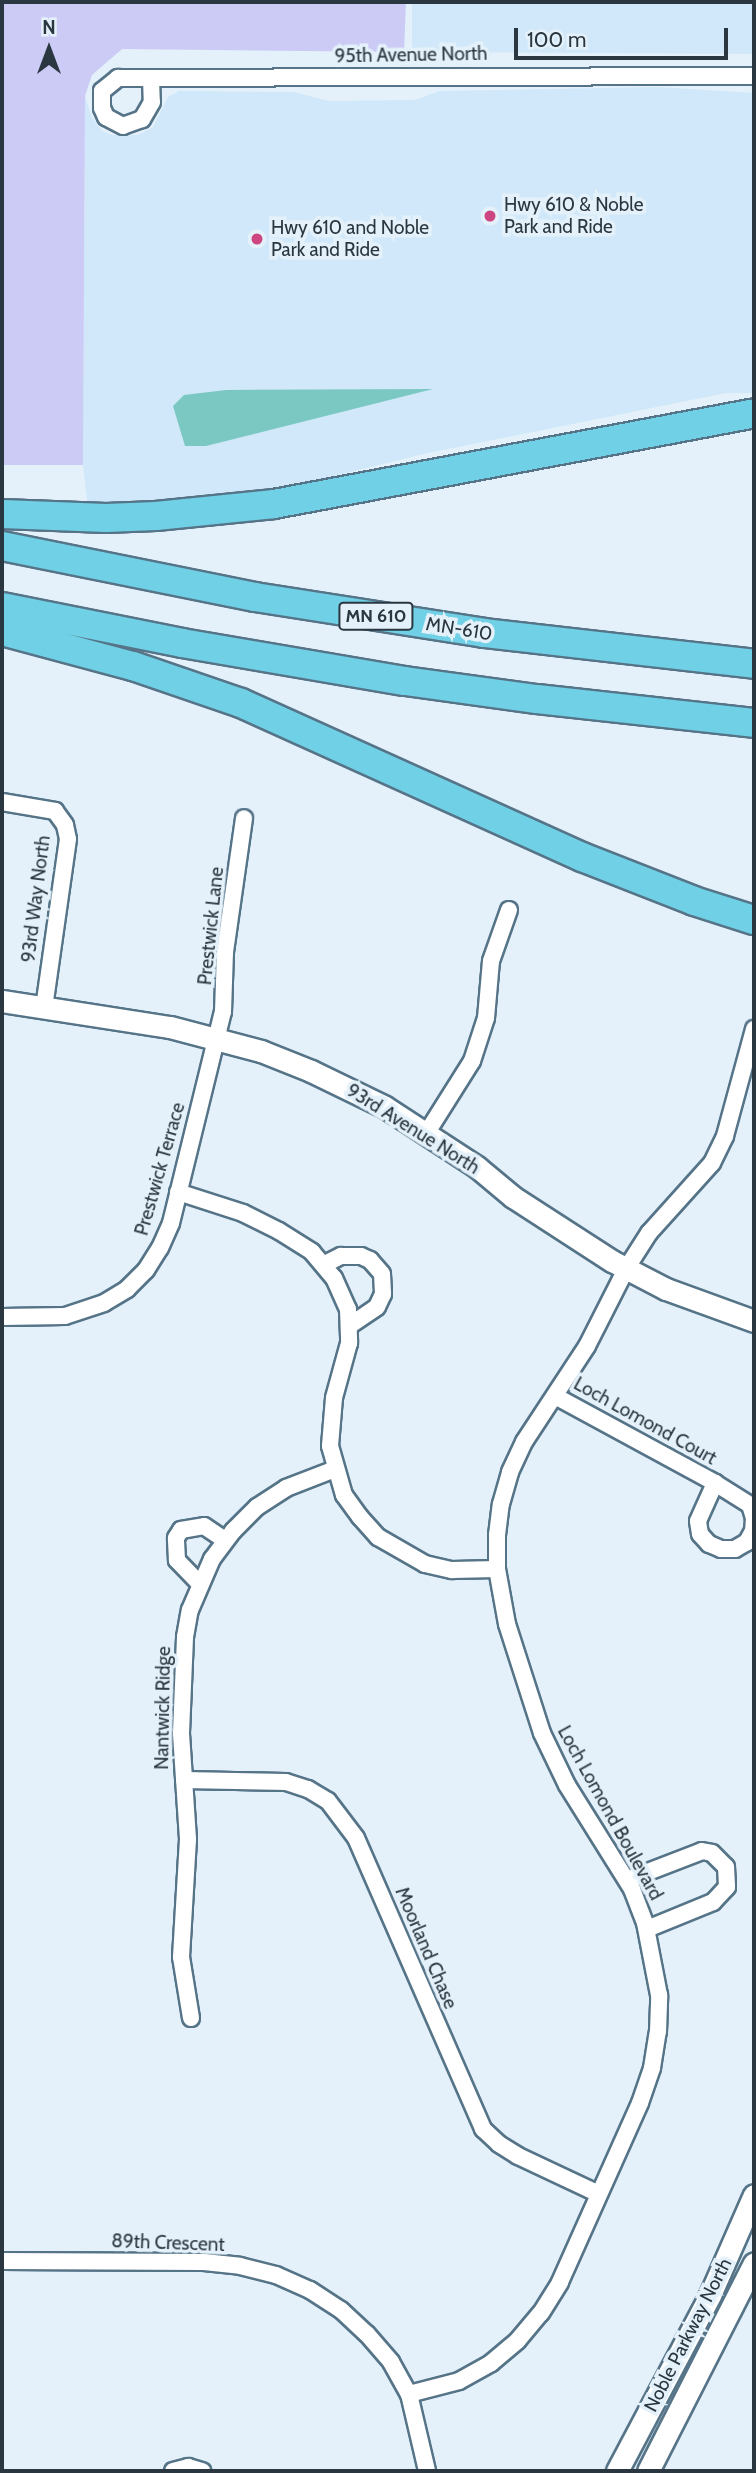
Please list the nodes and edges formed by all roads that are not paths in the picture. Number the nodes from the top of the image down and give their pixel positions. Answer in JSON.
{"nodes":[{"id":1,"x":754,"y":76,"type":"edge"},
{"id":2,"x":151,"y":79,"type":"dead end"},
{"id":3,"x":754,"y":401,"type":"edge"},
{"id":4,"x":754,"y":413,"type":"edge"},
{"id":5,"x":226,"y":508,"type":"junction"},
{"id":6,"x":2,"y":514,"type":"edge"},
{"id":7,"x":2,"y":546,"type":"edge"},
{"id":8,"x":2,"y":607,"type":"edge"},
{"id":9,"x":2,"y":631,"type":"edge"},
{"id":10,"x":754,"y":664,"type":"edge"},
{"id":11,"x":754,"y":723,"type":"edge"},
{"id":12,"x":2,"y":802,"type":"edge"},
{"id":13,"x":244,"y":818,"type":"dead end"},
{"id":14,"x":509,"y":910,"type":"dead end"},
{"id":15,"x":754,"y":920,"type":"edge"},
{"id":16,"x":2,"y":1001,"type":"edge"},
{"id":17,"x":44,"y":1007,"type":"junction"},
{"id":18,"x":754,"y":1029,"type":"edge"},
{"id":19,"x":216,"y":1038,"type":"junction"},
{"id":20,"x":426,"y":1134,"type":"junction"},
{"id":21,"x":178,"y":1192,"type":"junction"},
{"id":22,"x":325,"y":1264,"type":"junction"},
{"id":23,"x":626,"y":1269,"type":"junction"},
{"id":24,"x":2,"y":1317,"type":"edge"},
{"id":25,"x":754,"y":1321,"type":"edge"},
{"id":26,"x":349,"y":1326,"type":"junction"},
{"id":27,"x":555,"y":1396,"type":"junction"},
{"id":28,"x":335,"y":1469,"type":"junction"},
{"id":29,"x":715,"y":1483,"type":"junction"},
{"id":30,"x":754,"y":1518,"type":"edge"},
{"id":31,"x":225,"y":1539,"type":"junction"},
{"id":32,"x":497,"y":1569,"type":"junction"},
{"id":33,"x":199,"y":1583,"type":"junction"},
{"id":34,"x":184,"y":1780,"type":"junction"},
{"id":35,"x":627,"y":1880,"type":"junction"},
{"id":36,"x":647,"y":1928,"type":"junction"},
{"id":37,"x":191,"y":2018,"type":"dead end"},
{"id":38,"x":599,"y":2194,"type":"junction"},
{"id":39,"x":754,"y":2196,"type":"edge"},
{"id":40,"x":2,"y":2261,"type":"edge"},
{"id":41,"x":754,"y":2263,"type":"edge"},
{"id":42,"x":409,"y":2394,"type":"junction"},
{"id":43,"x":173,"y":2471,"type":"edge"},
{"id":44,"x":202,"y":2471,"type":"edge"},
{"id":45,"x":427,"y":2471,"type":"edge"},
{"id":46,"x":617,"y":2471,"type":"edge"},
{"id":47,"x":648,"y":2471,"type":"edge"}],
"edges":[{"from":1,"to":2,"type":"street","name":"95th Avenue North"},
{"from":3,"to":5,"type":"highway"},
{"from":4,"to":5,"type":"highway"},
{"from":5,"to":6,"type":"highway"},
{"from":7,"to":10,"type":"highway","name":"MN-610","number":"MN 610"},
{"from":8,"to":11,"type":"highway"},
{"from":9,"to":15,"type":"highway"},
{"from":12,"to":17,"type":"street","name":"93rd Way North"},
{"from":13,"to":19,"type":"street","name":"Prestwick Lane"},
{"from":14,"to":20,"type":"street"},
{"from":16,"to":17,"type":"street","name":"93rd Avenue North"},
{"from":17,"to":19,"type":"street","name":"93rd Avenue North"},
{"from":18,"to":23,"type":"street","name":"Loch Lomond Boulevard"},
{"from":19,"to":20,"type":"street","name":"93rd Avenue North"},
{"from":19,"to":21,"type":"street","name":"Prestwick Terrace"},
{"from":20,"to":23,"type":"street","name":"93rd Avenue North"},
{"from":21,"to":22,"type":"street"},
{"from":21,"to":24,"type":"street","name":"Prestwick Terrace"},
{"from":22,"to":26,"type":"street"},
{"from":22,"to":26,"type":"street"},
{"from":23,"to":25,"type":"street","name":"93rd Avenue North"},
{"from":23,"to":27,"type":"street","name":"Loch Lomond Boulevard"},
{"from":26,"to":28,"type":"street"},
{"from":27,"to":29,"type":"street","name":"Loch Lomond Court"},
{"from":27,"to":32,"type":"street","name":"Loch Lomond Boulevard"},
{"from":28,"to":31,"type":"street","name":"Nantwick Ridge"},
{"from":28,"to":32,"type":"street"},
{"from":29,"to":30,"type":"street"},
{"from":29,"to":30,"type":"street"},
{"from":31,"to":33,"type":"street","name":"Nantwick Ridge"},
{"from":31,"to":33,"type":"street"},
{"from":32,"to":35,"type":"street","name":"Loch Lomond Boulevard"},
{"from":33,"to":34,"type":"street","name":"Nantwick Ridge"},
{"from":34,"to":37,"type":"street","name":"Nantwick Ridge"},
{"from":34,"to":38,"type":"street","name":"Moorland Chase"},
{"from":35,"to":36,"type":"street","name":"Loch Lomond Boulevard"},
{"from":35,"to":36,"type":"street"},
{"from":36,"to":38,"type":"street","name":"Loch Lomond Boulevard"},
{"from":38,"to":42,"type":"street","name":"Loch Lomond Boulevard"},
{"from":39,"to":46,"type":"street","name":"Noble Parkway North"},
{"from":40,"to":42,"type":"street","name":"89th Crescent"},
{"from":41,"to":47,"type":"street","name":"Noble Parkway North"},
{"from":42,"to":45,"type":"street","name":"89th Crescent"},
{"from":43,"to":44,"type":"street"}]}
